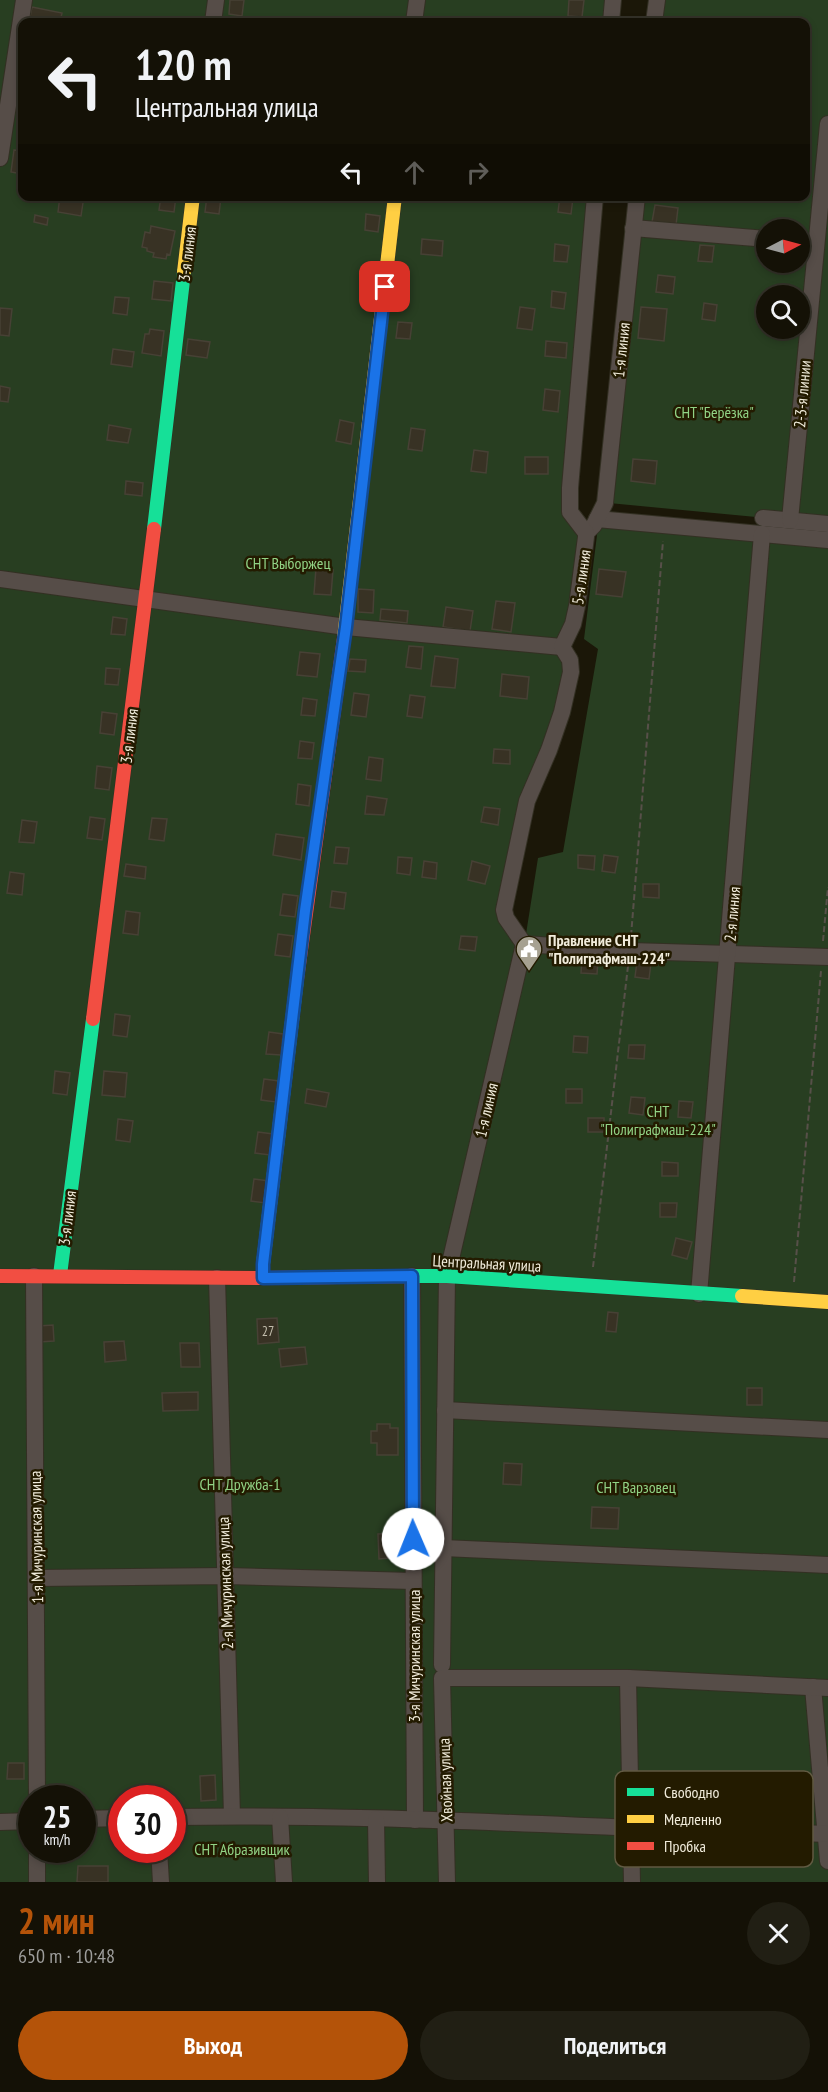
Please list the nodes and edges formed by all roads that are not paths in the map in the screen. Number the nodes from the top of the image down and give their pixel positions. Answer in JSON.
{"nodes":[{"id":1,"x":24,"y":0,"type":"edge"},
{"id":2,"x":216,"y":0,"type":"edge"},
{"id":3,"x":417,"y":0,"type":"edge"},
{"id":4,"x":613,"y":0,"type":"edge"},
{"id":5,"x":657,"y":0,"type":"edge"},
{"id":6,"x":21,"y":18,"type":"edge"},
{"id":7,"x":214,"y":18,"type":"edge"},
{"id":8,"x":415,"y":18,"type":"edge"},
{"id":9,"x":611,"y":18,"type":"edge"},
{"id":10,"x":655,"y":18,"type":"edge"},
{"id":11,"x":18,"y":40,"type":"edge"},
{"id":12,"x":828,"y":124,"type":"edge"},
{"id":13,"x":0,"y":158,"type":"edge"},
{"id":14,"x":192,"y":201,"type":"edge"},
{"id":15,"x":394,"y":201,"type":"edge"},
{"id":16,"x":595,"y":201,"type":"edge"},
{"id":17,"x":636,"y":201,"type":"edge"},
{"id":18,"x":633,"y":228,"type":"junction"},
{"id":19,"x":756,"y":238,"type":"edge"},
{"id":20,"x":822,"y":244,"type":"edge"},
{"id":21,"x":597,"y":519,"type":"junction"},
{"id":22,"x":790,"y":520,"type":"junction"},
{"id":23,"x":828,"y":524,"type":"edge"},
{"id":24,"x":762,"y":526,"type":"junction"},
{"id":25,"x":586,"y":533,"type":"junction"},
{"id":26,"x":828,"y":540,"type":"edge"},
{"id":27,"x":0,"y":579,"type":"edge"},
{"id":28,"x":146,"y":598,"type":"junction"},
{"id":29,"x":346,"y":627,"type":"junction"},
{"id":30,"x":562,"y":647,"type":"junction"},
{"id":31,"x":524,"y":944,"type":"junction"},
{"id":32,"x":729,"y":954,"type":"junction"},
{"id":33,"x":825,"y":957,"type":"edge"},
{"id":34,"x":60,"y":1275,"type":"junction"},
{"id":35,"x":0,"y":1276,"type":"edge"},
{"id":36,"x":34,"y":1276,"type":"junction"},
{"id":37,"x":412,"y":1276,"type":"junction"},
{"id":38,"x":447,"y":1276,"type":"junction"},
{"id":39,"x":217,"y":1278,"type":"junction"},
{"id":40,"x":263,"y":1278,"type":"junction"},
{"id":41,"x":699,"y":1294,"type":"junction"},
{"id":42,"x":828,"y":1302,"type":"edge"},
{"id":43,"x":445,"y":1410,"type":"junction"},
{"id":44,"x":828,"y":1430,"type":"edge"},
{"id":45,"x":443,"y":1548,"type":"junction"},
{"id":46,"x":828,"y":1565,"type":"edge"},
{"id":47,"x":225,"y":1576,"type":"junction"},
{"id":48,"x":37,"y":1578,"type":"junction"},
{"id":49,"x":413,"y":1581,"type":"junction"},
{"id":50,"x":442,"y":1671,"type":"junction"},
{"id":51,"x":628,"y":1678,"type":"junction"},
{"id":52,"x":821,"y":1688,"type":"edge"},
{"id":53,"x":629,"y":1771,"type":"edge"},
{"id":54,"x":37,"y":1785,"type":"edge"},
{"id":55,"x":232,"y":1816,"type":"junction"},
{"id":56,"x":186,"y":1817,"type":"edge"},
{"id":57,"x":280,"y":1817,"type":"junction"},
{"id":58,"x":376,"y":1820,"type":"junction"},
{"id":59,"x":415,"y":1820,"type":"junction"},
{"id":60,"x":18,"y":1821,"type":"edge"},
{"id":61,"x":446,"y":1821,"type":"junction"},
{"id":62,"x":0,"y":1822,"type":"edge"},
{"id":63,"x":615,"y":1827,"type":"edge"},
{"id":64,"x":826,"y":1834,"type":"edge"},
{"id":65,"x":828,"y":1861,"type":"edge"},
{"id":66,"x":37,"y":1863,"type":"edge"},
{"id":67,"x":160,"y":1863,"type":"edge"},
{"id":68,"x":631,"y":1867,"type":"edge"},
{"id":69,"x":37,"y":1882,"type":"edge"},
{"id":70,"x":161,"y":1882,"type":"edge"},
{"id":71,"x":284,"y":1882,"type":"edge"},
{"id":72,"x":377,"y":1882,"type":"edge"},
{"id":73,"x":447,"y":1882,"type":"edge"},
{"id":74,"x":632,"y":1882,"type":"edge"}],
"edges":[{"from":1,"to":6,"type":"street"},
{"from":2,"to":7,"type":"street"},
{"from":3,"to":8,"type":"street"},
{"from":4,"to":9,"type":"street"},
{"from":5,"to":10,"type":"street"},
{"from":11,"to":13,"type":"street"},
{"from":12,"to":20,"type":"street","name":"2-3-я линии"},
{"from":14,"to":28,"type":"street","name":"3-я линия"},
{"from":15,"to":29,"type":"street"},
{"from":16,"to":25,"type":"street","name":"5-я линия"},
{"from":17,"to":18,"type":"street","name":"1-я линия"},
{"from":18,"to":19,"type":"street"},
{"from":18,"to":21,"type":"street","name":"1-я линия"},
{"from":20,"to":22,"type":"street","name":"2-3-я линии"},
{"from":21,"to":24,"type":"street"},
{"from":21,"to":25,"type":"street"},
{"from":22,"to":23,"type":"street"},
{"from":22,"to":24,"type":"street"},
{"from":24,"to":26,"type":"street"},
{"from":24,"to":32,"type":"street","name":"2-я линия"},
{"from":25,"to":30,"type":"street","name":"5-я линия"},
{"from":27,"to":28,"type":"street"},
{"from":28,"to":29,"type":"street"},
{"from":28,"to":34,"type":"street","name":"3-я линия"},
{"from":29,"to":30,"type":"street"},
{"from":29,"to":40,"type":"street"},
{"from":30,"to":31,"type":"street"},
{"from":31,"to":32,"type":"street"},
{"from":31,"to":38,"type":"street","name":"1-я линия"},
{"from":32,"to":33,"type":"street"},
{"from":32,"to":41,"type":"street","name":"2-я линия"},
{"from":34,"to":36,"type":"street","name":"Центральная улица"},
{"from":34,"to":39,"type":"street","name":"Центральная улица"},
{"from":35,"to":36,"type":"street","name":"Центральная улица"},
{"from":36,"to":48,"type":"street","name":"1-я Мичуринская улица"},
{"from":37,"to":38,"type":"street","name":"Центральная улица"},
{"from":37,"to":40,"type":"street","name":"Центральная улица"},
{"from":37,"to":49,"type":"street","name":"3-я Мичуринская улица"},
{"from":38,"to":41,"type":"street","name":"Центральная улица"},
{"from":38,"to":43,"type":"street","name":"1-я линия"},
{"from":39,"to":40,"type":"street","name":"Центральная улица"},
{"from":39,"to":47,"type":"street","name":"2-я Мичуринская улица"},
{"from":41,"to":42,"type":"street","name":"Центральная улица"},
{"from":43,"to":44,"type":"street"},
{"from":43,"to":45,"type":"street","name":"Хвойная улица"},
{"from":45,"to":46,"type":"street"},
{"from":45,"to":50,"type":"street","name":"Хвойная улица"},
{"from":47,"to":48,"type":"street"},
{"from":47,"to":49,"type":"street"},
{"from":47,"to":55,"type":"street","name":"2-я Мичуринская улица"},
{"from":48,"to":54,"type":"street","name":"1-я Мичуринская улица"},
{"from":49,"to":59,"type":"street","name":"3-я Мичуринская улица"},
{"from":50,"to":51,"type":"street"},
{"from":50,"to":61,"type":"street","name":"Хвойная улица"},
{"from":51,"to":52,"type":"street"},
{"from":51,"to":53,"type":"street"},
{"from":52,"to":64,"type":"street"},
{"from":55,"to":56,"type":"street"},
{"from":55,"to":57,"type":"street"},
{"from":57,"to":58,"type":"street"},
{"from":57,"to":71,"type":"street"},
{"from":58,"to":59,"type":"street"},
{"from":58,"to":72,"type":"street"},
{"from":59,"to":61,"type":"street"},
{"from":60,"to":62,"type":"street"},
{"from":61,"to":63,"type":"street"},
{"from":61,"to":73,"type":"street","name":"Хвойная улица"},
{"from":64,"to":65,"type":"street"},
{"from":66,"to":69,"type":"street"},
{"from":67,"to":70,"type":"street"},
{"from":68,"to":74,"type":"street"}]}
